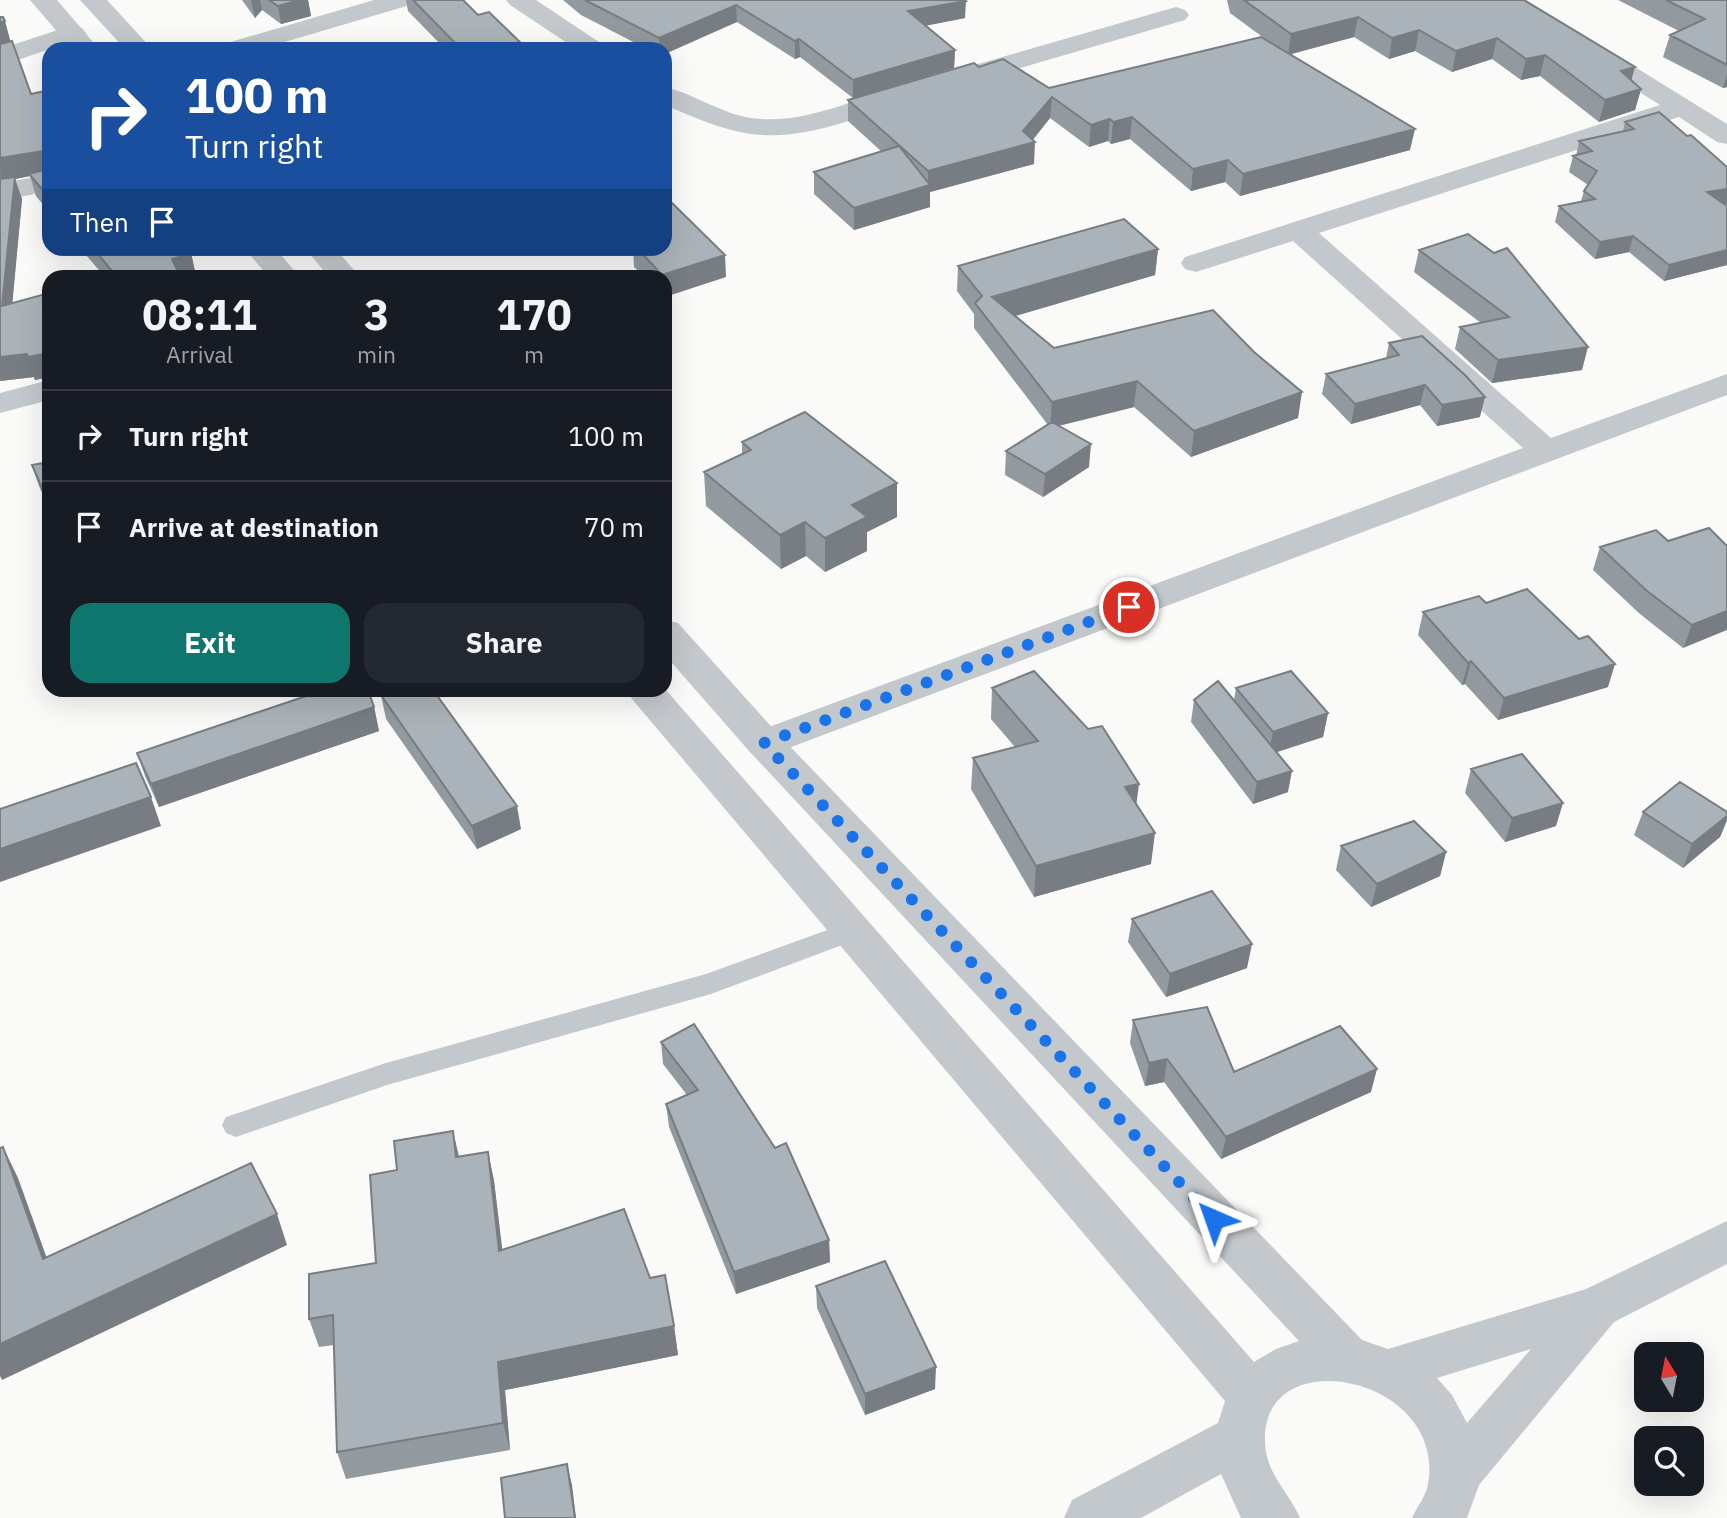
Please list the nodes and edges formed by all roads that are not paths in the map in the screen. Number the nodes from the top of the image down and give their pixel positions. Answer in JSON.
{"nodes":[{"id":1,"x":44,"y":0,"type":"edge"},
{"id":2,"x":93,"y":0,"type":"edge"},
{"id":3,"x":401,"y":0,"type":"edge"},
{"id":4,"x":519,"y":0,"type":"edge"},
{"id":5,"x":1176,"y":15,"type":"dead end"},
{"id":6,"x":1572,"y":38,"type":"edge"},
{"id":7,"x":79,"y":41,"type":"edge"},
{"id":8,"x":132,"y":42,"type":"edge"},
{"id":9,"x":257,"y":42,"type":"edge"},
{"id":10,"x":582,"y":42,"type":"edge"},
{"id":11,"x":42,"y":49,"type":"edge"},
{"id":12,"x":0,"y":58,"type":"edge"},
{"id":13,"x":672,"y":98,"type":"edge"},
{"id":14,"x":1682,"y":107,"type":"junction"},
{"id":15,"x":1727,"y":136,"type":"edge"},
{"id":16,"x":42,"y":184,"type":"edge"},
{"id":17,"x":0,"y":192,"type":"edge"},
{"id":18,"x":1298,"y":230,"type":"junction"},
{"id":19,"x":265,"y":256,"type":"edge"},
{"id":20,"x":326,"y":256,"type":"edge"},
{"id":21,"x":1196,"y":263,"type":"dead end"},
{"id":22,"x":278,"y":270,"type":"edge"},
{"id":23,"x":339,"y":270,"type":"edge"},
{"id":24,"x":1727,"y":384,"type":"edge"},
{"id":25,"x":42,"y":392,"type":"edge"},
{"id":26,"x":0,"y":403,"type":"edge"},
{"id":27,"x":1546,"y":451,"type":"junction"},
{"id":28,"x":672,"y":640,"type":"edge"},
{"id":29,"x":651,"y":697,"type":"edge"},
{"id":30,"x":764,"y":743,"type":"junction"},
{"id":31,"x":852,"y":931,"type":"junction"},
{"id":32,"x":236,"y":1125,"type":"dead end"},
{"id":33,"x":1727,"y":1241,"type":"edge"},
{"id":34,"x":1597,"y":1307,"type":"junction"},
{"id":35,"x":1367,"y":1364,"type":"junction"},
{"id":36,"x":1246,"y":1417,"type":"junction"},
{"id":37,"x":1450,"y":1504,"type":"edge"},
{"id":38,"x":1090,"y":1518,"type":"edge"},
{"id":39,"x":1274,"y":1518,"type":"edge"}],
"edges":[{"from":1,"to":7,"type":"street"},
{"from":2,"to":8,"type":"street"},
{"from":3,"to":9,"type":"street"},
{"from":4,"to":10,"type":"street"},
{"from":5,"to":13,"type":"street"},
{"from":6,"to":14,"type":"street"},
{"from":11,"to":12,"type":"street"},
{"from":14,"to":15,"type":"street"},
{"from":14,"to":18,"type":"street"},
{"from":16,"to":17,"type":"street"},
{"from":18,"to":21,"type":"street"},
{"from":18,"to":27,"type":"street"},
{"from":19,"to":22,"type":"street"},
{"from":20,"to":23,"type":"street"},
{"from":24,"to":27,"type":"street"},
{"from":25,"to":26,"type":"street"},
{"from":27,"to":30,"type":"street"},
{"from":28,"to":30,"type":"street"},
{"from":29,"to":31,"type":"street"},
{"from":30,"to":35,"type":"street"},
{"from":31,"to":32,"type":"lane"},
{"from":31,"to":36,"type":"street"},
{"from":33,"to":34,"type":"street"},
{"from":34,"to":35,"type":"street"},
{"from":34,"to":37,"type":"street"},
{"from":35,"to":36,"type":"street"},
{"from":35,"to":37,"type":"street"},
{"from":36,"to":38,"type":"street"},
{"from":36,"to":39,"type":"street"}]}
